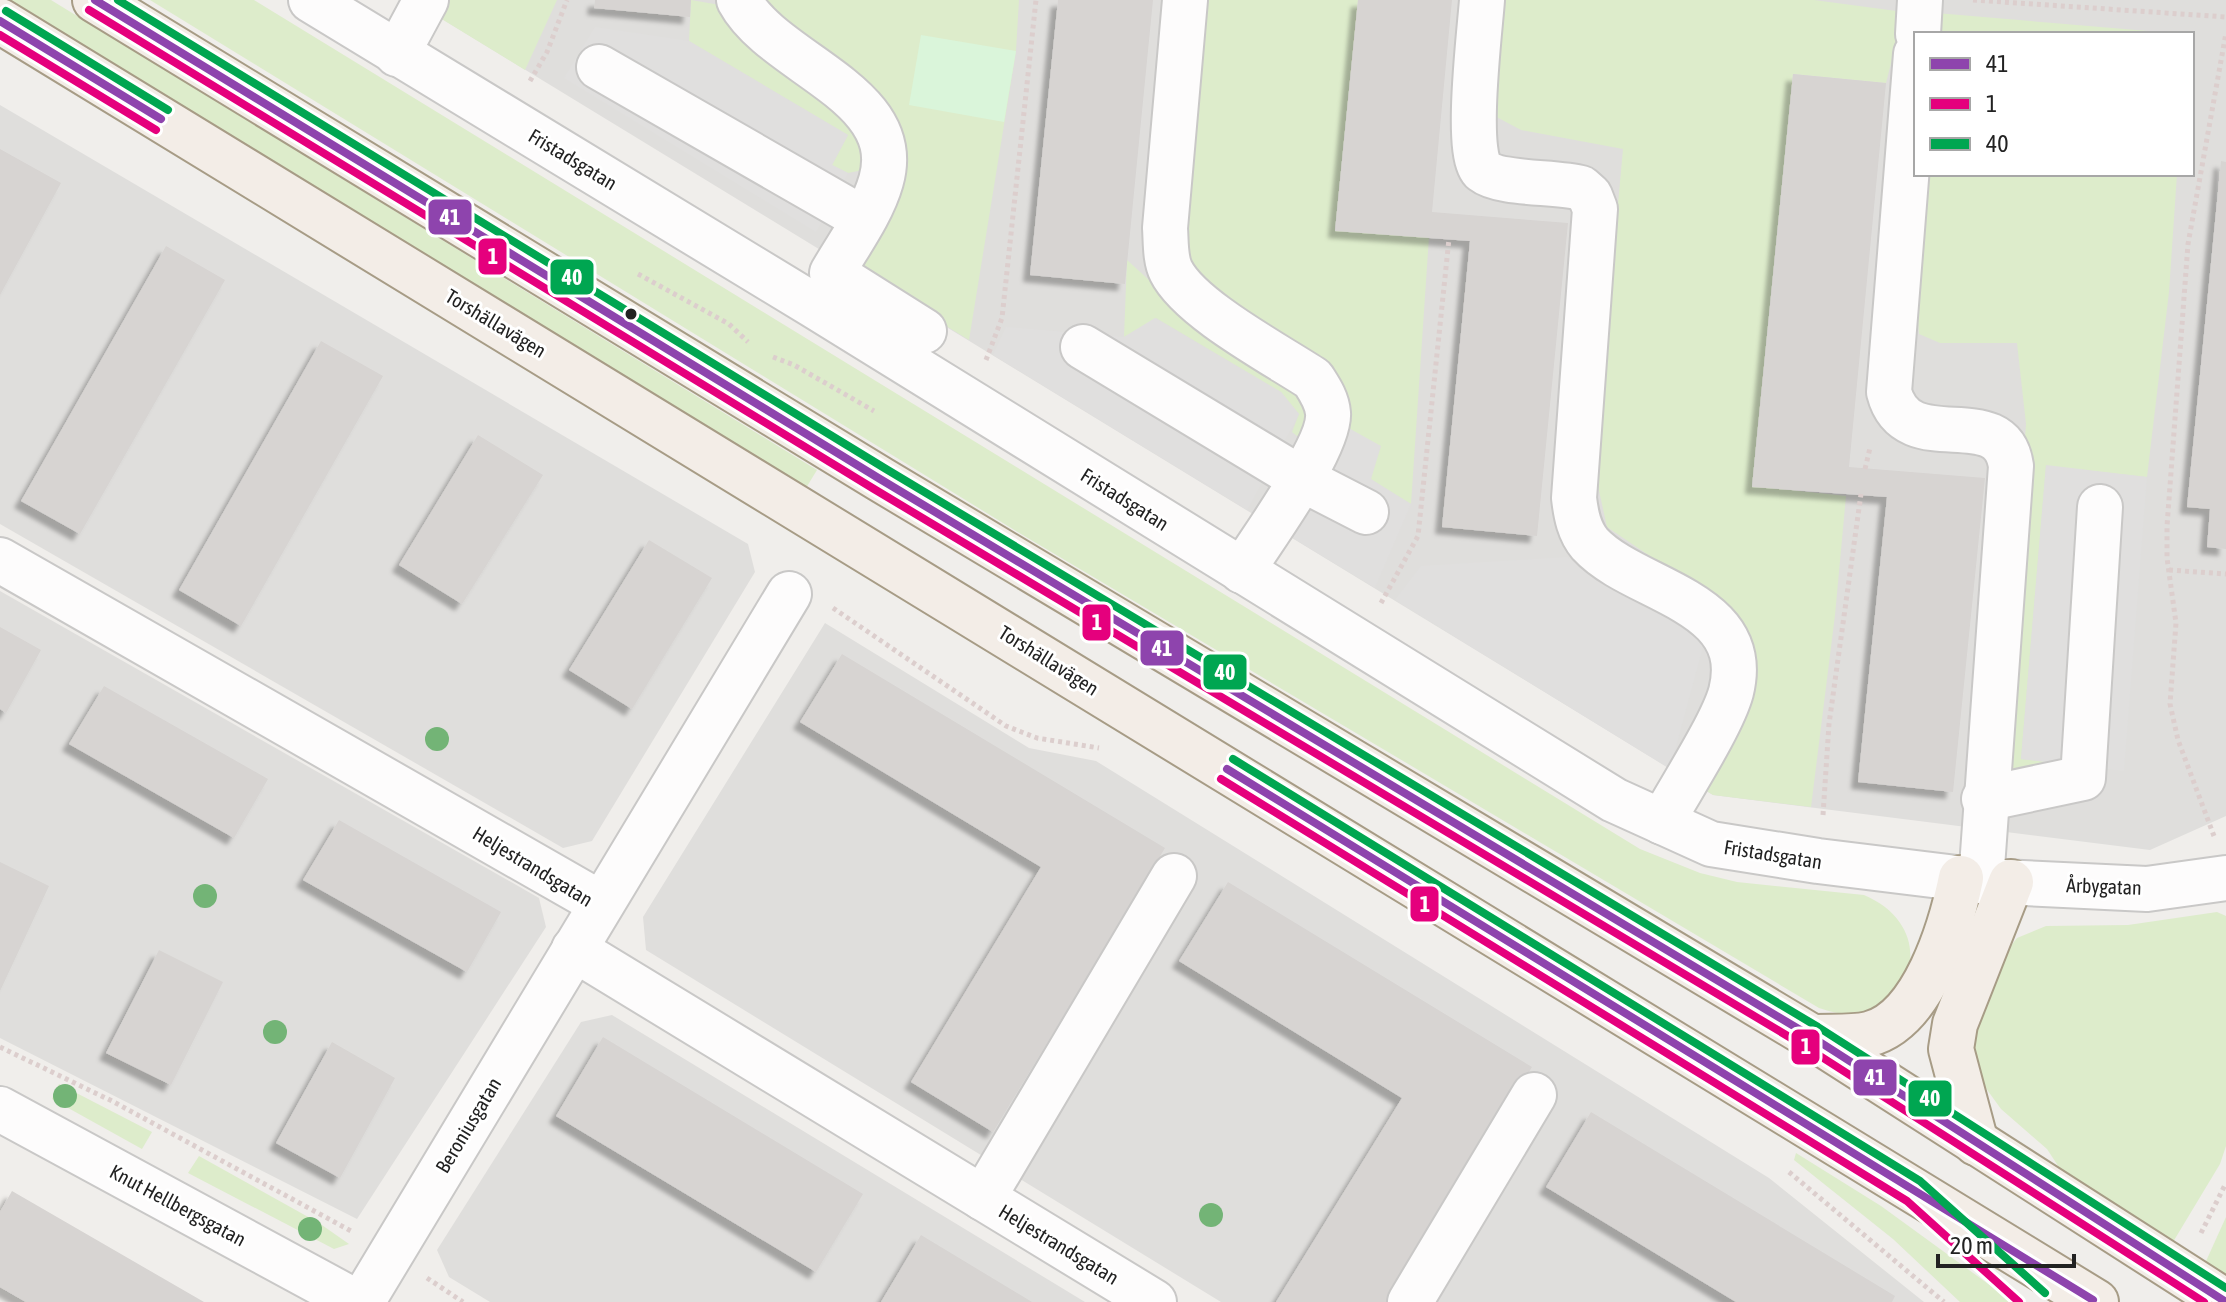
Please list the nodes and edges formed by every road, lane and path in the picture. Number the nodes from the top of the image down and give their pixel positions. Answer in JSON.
{"nodes":[{"id":1,"x":95,"y":0,"type":"edge"},
{"id":2,"x":311,"y":0,"type":"edge"},
{"id":3,"x":426,"y":0,"type":"edge"},
{"id":4,"x":567,"y":0,"type":"edge"},
{"id":5,"x":739,"y":0,"type":"edge"},
{"id":6,"x":1036,"y":0,"type":"edge"},
{"id":7,"x":1185,"y":0,"type":"edge"},
{"id":8,"x":1482,"y":0,"type":"edge"},
{"id":9,"x":1920,"y":0,"type":"edge"},
{"id":10,"x":1973,"y":0,"type":"edge"},
{"id":11,"x":2226,"y":17,"type":"edge"},
{"id":12,"x":0,"y":21,"type":"edge"},
{"id":13,"x":1918,"y":32,"type":"edge"},
{"id":14,"x":2226,"y":33,"type":"edge"},
{"id":15,"x":397,"y":54,"type":"junction"},
{"id":16,"x":599,"y":67,"type":"dead end"},
{"id":17,"x":1914,"y":79,"type":"edge"},
{"id":18,"x":508,"y":120,"type":"junction"},
{"id":19,"x":862,"y":218,"type":"junction"},
{"id":20,"x":1449,"y":239,"type":"dead end"},
{"id":21,"x":637,"y":273,"type":"dead end"},
{"id":22,"x":924,"y":331,"type":"dead end"},
{"id":23,"x":1083,"y":347,"type":"dead end"},
{"id":24,"x":961,"y":398,"type":"junction"},
{"id":25,"x":874,"y":411,"type":"dead end"},
{"id":26,"x":1300,"y":478,"type":"junction"},
{"id":27,"x":1861,"y":494,"type":"dead end"},
{"id":28,"x":2100,"y":507,"type":"dead end"},
{"id":29,"x":1366,"y":512,"type":"dead end"},
{"id":30,"x":0,"y":560,"type":"edge"},
{"id":31,"x":2169,"y":570,"type":"junction"},
{"id":32,"x":1242,"y":571,"type":"junction"},
{"id":33,"x":2226,"y":574,"type":"edge"},
{"id":34,"x":789,"y":594,"type":"dead end"},
{"id":35,"x":1359,"y":643,"type":"junction"},
{"id":36,"x":1984,"y":799,"type":"junction"},
{"id":37,"x":1662,"y":822,"type":"junction"},
{"id":38,"x":1818,"y":861,"type":"junction"},
{"id":39,"x":2222,"y":864,"type":"edge"},
{"id":40,"x":1174,"y":876,"type":"dead end"},
{"id":41,"x":1984,"y":880,"type":"junction"},
{"id":42,"x":600,"y":903,"type":"junction"},
{"id":43,"x":574,"y":949,"type":"junction"},
{"id":44,"x":1812,"y":1037,"type":"junction"},
{"id":45,"x":0,"y":1047,"type":"edge"},
{"id":46,"x":1534,"y":1095,"type":"dead end"},
{"id":47,"x":0,"y":1109,"type":"edge"},
{"id":48,"x":1976,"y":1143,"type":"junction"},
{"id":49,"x":1914,"y":1191,"type":"junction"},
{"id":50,"x":983,"y":1198,"type":"junction"},
{"id":51,"x":391,"y":1253,"type":"junction"},
{"id":52,"x":359,"y":1302,"type":"edge"},
{"id":53,"x":463,"y":1302,"type":"edge"},
{"id":54,"x":1154,"y":1302,"type":"edge"},
{"id":55,"x":1410,"y":1302,"type":"edge"},
{"id":56,"x":2037,"y":1302,"type":"edge"},
{"id":57,"x":2096,"y":1302,"type":"edge"},
{"id":58,"x":2226,"y":1302,"type":"edge"}],
"edges":[{"from":1,"to":44,"type":"main road"},
{"from":2,"to":15,"type":"street","name":"Fristadsgatan"},
{"from":3,"to":15,"type":"street"},
{"from":4,"to":18,"type":"path"},
{"from":5,"to":19,"type":"street"},
{"from":6,"to":24,"type":"path"},
{"from":7,"to":26,"type":"street"},
{"from":8,"to":37,"type":"street"},
{"from":9,"to":13,"type":"street"},
{"from":10,"to":11,"type":"path"},
{"from":12,"to":49,"type":"main road","name":"Torshällavägen"},
{"from":14,"to":31,"type":"path"},
{"from":15,"to":18,"type":"street","name":"Fristadsgatan"},
{"from":16,"to":19,"type":"street"},
{"from":17,"to":36,"type":"street"},
{"from":18,"to":24,"type":"street","name":"Fristadsgatan"},
{"from":19,"to":22,"type":"street"},
{"from":20,"to":35,"type":"path"},
{"from":21,"to":25,"type":"path"},
{"from":23,"to":26,"type":"street"},
{"from":24,"to":32,"type":"street","name":"Fristadsgatan"},
{"from":26,"to":29,"type":"street"},
{"from":26,"to":32,"type":"street"},
{"from":27,"to":38,"type":"path"},
{"from":28,"to":36,"type":"street"},
{"from":30,"to":42,"type":"street","name":"Heljestrandsgatan"},
{"from":31,"to":33,"type":"path"},
{"from":31,"to":39,"type":"path"},
{"from":32,"to":35,"type":"street","name":"Fristadsgatan"},
{"from":34,"to":42,"type":"street"},
{"from":35,"to":37,"type":"street","name":"Fristadsgatan"},
{"from":36,"to":41,"type":"street"},
{"from":37,"to":38,"type":"street","name":"Fristadsgatan"},
{"from":38,"to":41,"type":"street","name":"Fristadsgatan"},
{"from":39,"to":41,"type":"street","name":"Årbygatan"},
{"from":40,"to":50,"type":"street"},
{"from":41,"to":44,"type":"main road"},
{"from":41,"to":48,"type":"main road"},
{"from":42,"to":43,"type":"street","name":"Heljestrandsgatan"},
{"from":43,"to":50,"type":"street","name":"Heljestrandsgatan"},
{"from":43,"to":51,"type":"street","name":"Beroniusgatan"},
{"from":44,"to":48,"type":"main road"},
{"from":45,"to":51,"type":"path"},
{"from":46,"to":55,"type":"street"},
{"from":47,"to":52,"type":"street","name":"Knut Hellbergsgatan"},
{"from":48,"to":58,"type":"main road"},
{"from":49,"to":56,"type":"main road"},
{"from":49,"to":57,"type":"main road","name":"Torshällavägen"},
{"from":50,"to":54,"type":"street","name":"Heljestrandsgatan"},
{"from":51,"to":52,"type":"street","name":"Beroniusgatan"},
{"from":51,"to":53,"type":"path"}]}
